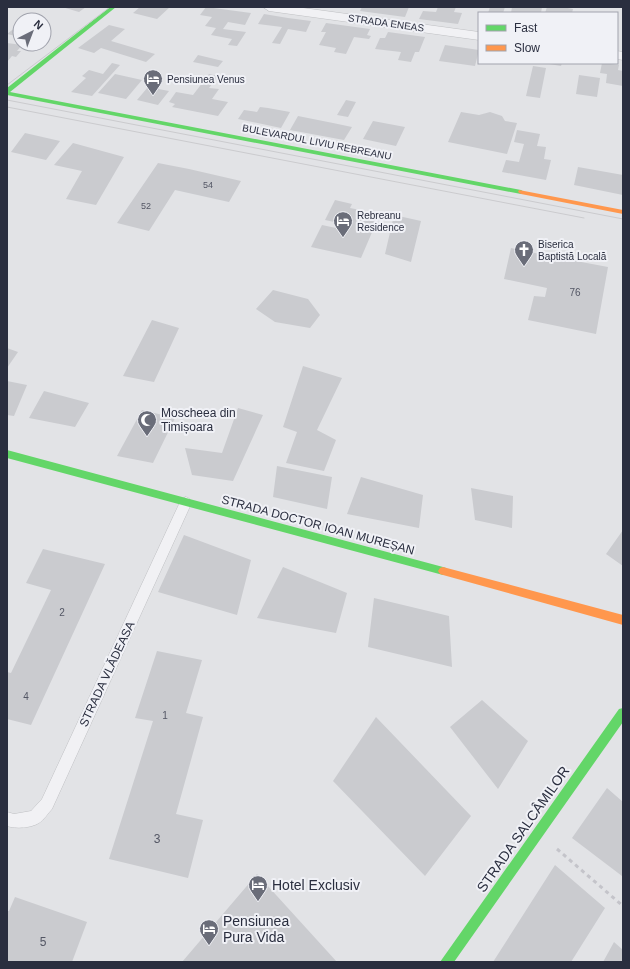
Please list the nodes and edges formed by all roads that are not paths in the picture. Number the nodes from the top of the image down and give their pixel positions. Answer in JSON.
{"nodes":[{"id":1,"x":113,"y":7,"type":"edge"},
{"id":2,"x":269,"y":7,"type":"edge"},
{"id":3,"x":478,"y":36,"type":"edge"},
{"id":4,"x":7,"y":92,"type":"edge"},
{"id":5,"x":623,"y":212,"type":"edge"},
{"id":6,"x":7,"y":454,"type":"edge"},
{"id":7,"x":186,"y":502,"type":"junction"},
{"id":8,"x":623,"y":620,"type":"edge"},
{"id":9,"x":623,"y":713,"type":"edge"},
{"id":10,"x":7,"y":820,"type":"edge"},
{"id":11,"x":446,"y":962,"type":"edge"}],
"edges":[{"from":1,"to":4,"type":"street"},
{"from":2,"to":3,"type":"street","name":"STRADA ENEAS"},
{"from":4,"to":5,"type":"street","name":"BULEVARDUL LIVIU REBREANU"},
{"from":6,"to":7,"type":"street","name":"STRADA DOCTOR IOAN MUREȘAN"},
{"from":7,"to":8,"type":"street","name":"STRADA DOCTOR IOAN MUREȘAN"},
{"from":7,"to":10,"type":"lane","name":"STRADA VLĂDEASA"},
{"from":9,"to":11,"type":"street","name":"STRADA SALCÂMILOR"}]}
